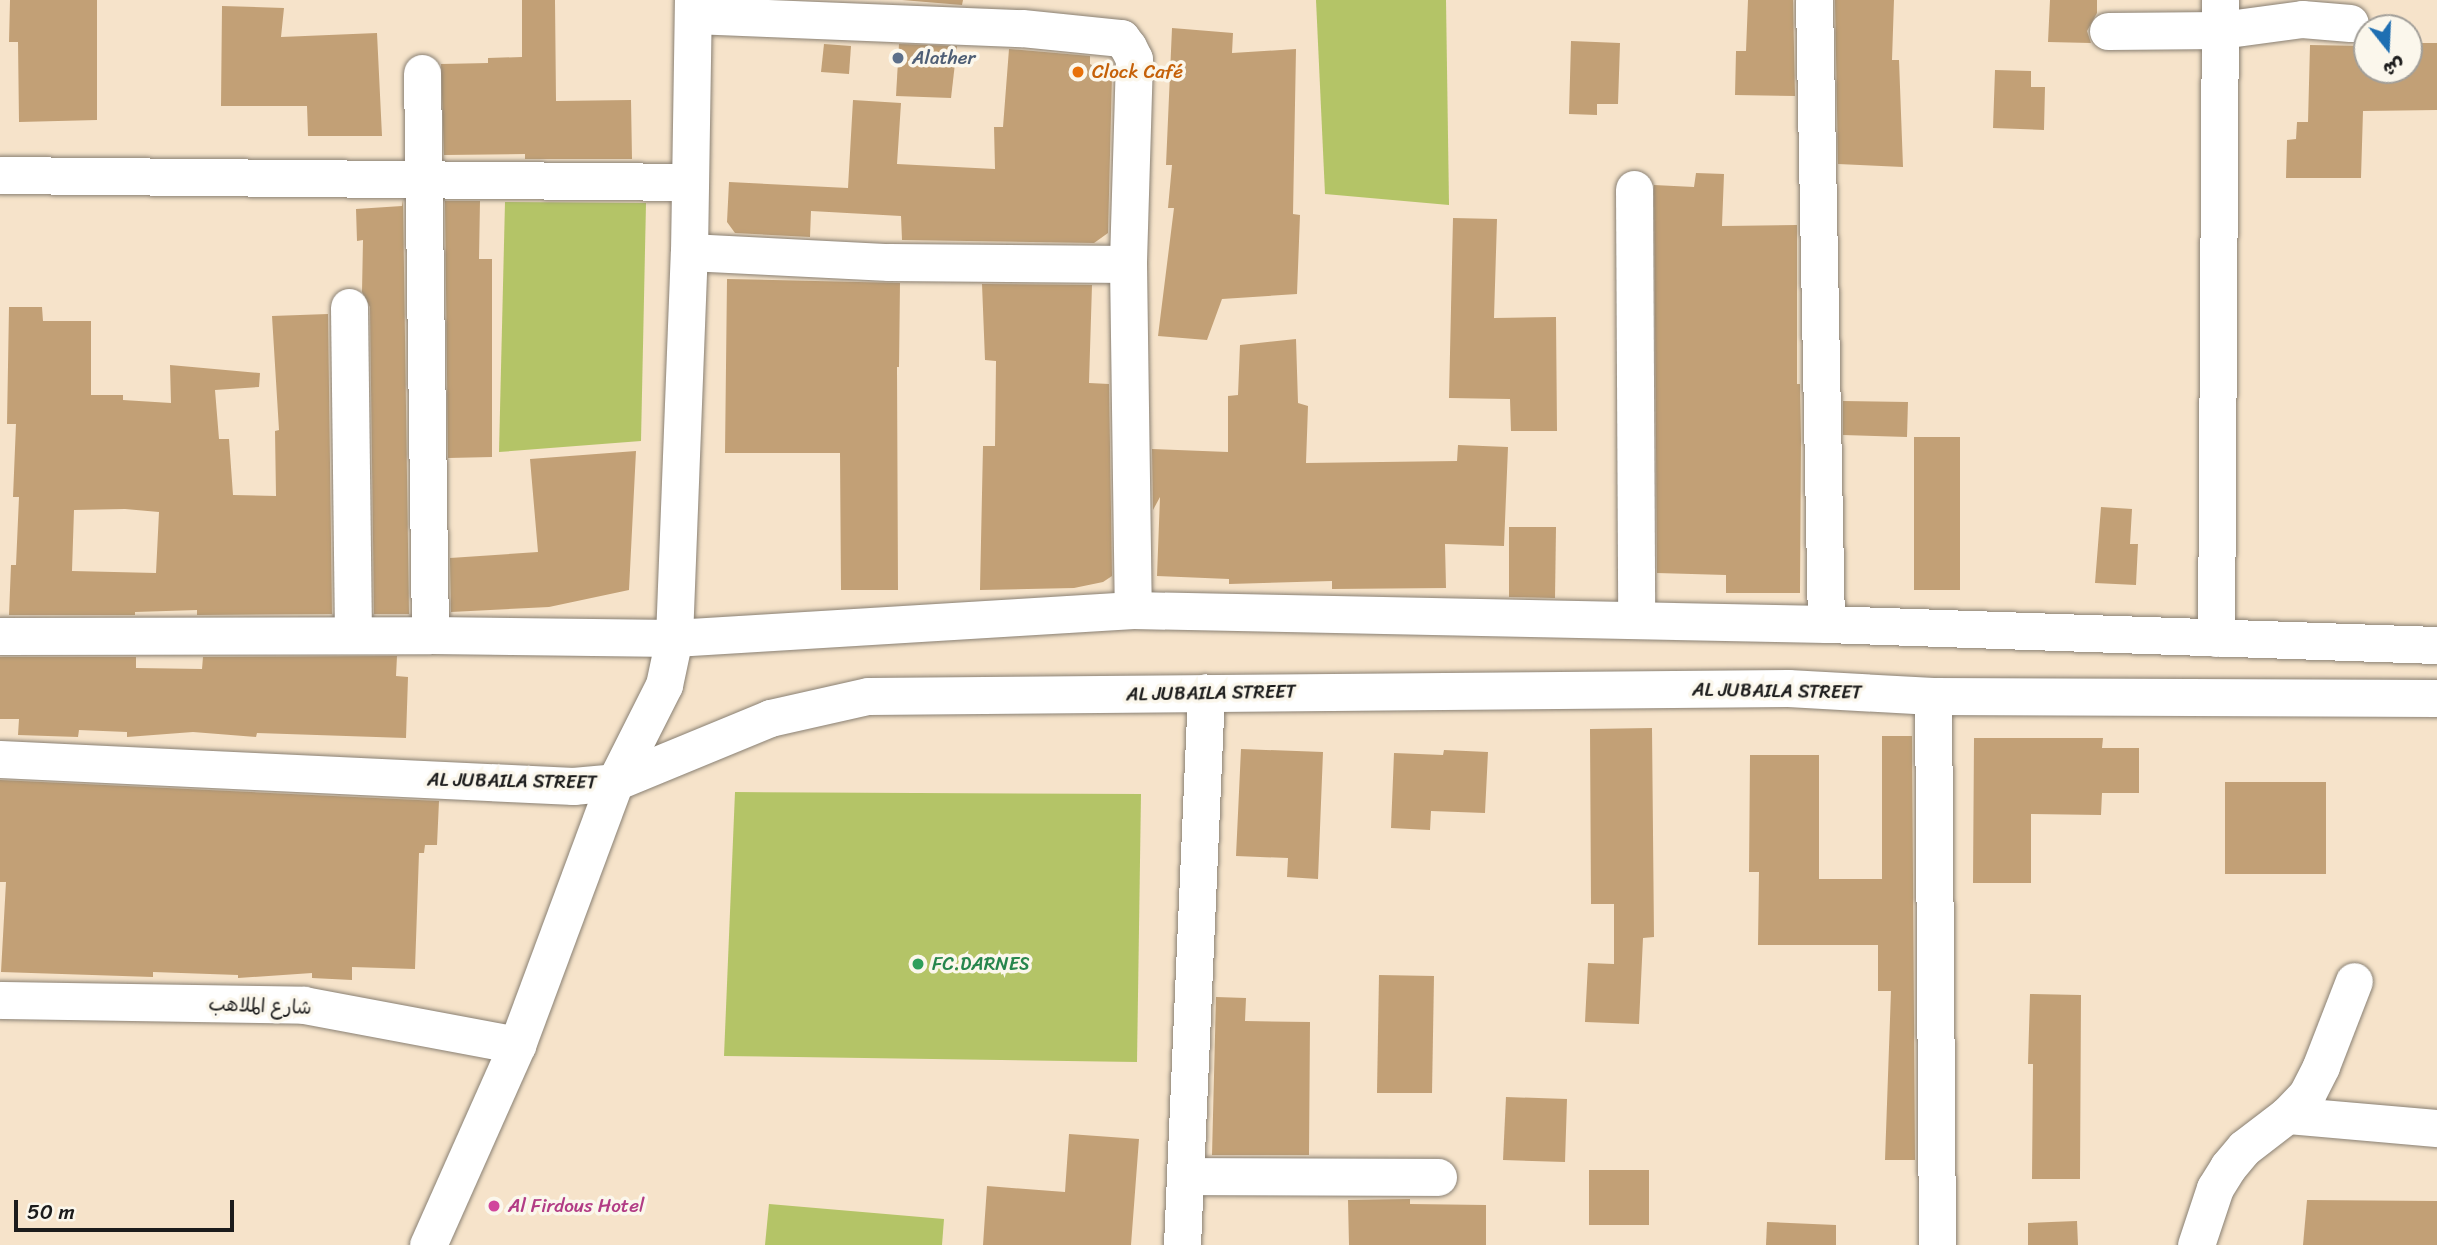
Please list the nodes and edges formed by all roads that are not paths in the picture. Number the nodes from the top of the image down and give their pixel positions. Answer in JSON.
{"nodes":[{"id":1,"x":1814,"y":0,"type":"edge"},
{"id":2,"x":693,"y":7,"type":"edge"},
{"id":3,"x":1023,"y":14,"type":"edge"},
{"id":4,"x":2220,"y":15,"type":"edge"},
{"id":5,"x":2350,"y":23,"type":"dead end"},
{"id":6,"x":2108,"y":31,"type":"dead end"},
{"id":7,"x":422,"y":73,"type":"dead end"},
{"id":8,"x":0,"y":175,"type":"edge"},
{"id":9,"x":424,"y":179,"type":"junction"},
{"id":10,"x":690,"y":182,"type":"junction"},
{"id":11,"x":1634,"y":189,"type":"dead end"},
{"id":12,"x":689,"y":252,"type":"junction"},
{"id":13,"x":1128,"y":264,"type":"junction"},
{"id":14,"x":349,"y":307,"type":"dead end"},
{"id":15,"x":1133,"y":610,"type":"junction"},
{"id":16,"x":1636,"y":620,"type":"junction"},
{"id":17,"x":1826,"y":624,"type":"junction"},
{"id":18,"x":353,"y":635,"type":"junction"},
{"id":19,"x":430,"y":635,"type":"junction"},
{"id":20,"x":0,"y":636,"type":"edge"},
{"id":21,"x":674,"y":638,"type":"junction"},
{"id":22,"x":2216,"y":638,"type":"junction"},
{"id":23,"x":2437,"y":646,"type":"edge"},
{"id":24,"x":1206,"y":693,"type":"junction"},
{"id":25,"x":1933,"y":696,"type":"junction"},
{"id":26,"x":2437,"y":698,"type":"edge"},
{"id":27,"x":0,"y":759,"type":"edge"},
{"id":28,"x":615,"y":782,"type":"junction"},
{"id":29,"x":2354,"y":981,"type":"dead end"},
{"id":30,"x":0,"y":1000,"type":"edge"},
{"id":31,"x":517,"y":1045,"type":"junction"},
{"id":32,"x":2287,"y":1115,"type":"junction"},
{"id":33,"x":2437,"y":1128,"type":"edge"},
{"id":34,"x":1185,"y":1176,"type":"junction"},
{"id":35,"x":1438,"y":1177,"type":"dead end"},
{"id":36,"x":428,"y":1245,"type":"edge"},
{"id":37,"x":1182,"y":1245,"type":"edge"},
{"id":38,"x":1937,"y":1245,"type":"edge"},
{"id":39,"x":2196,"y":1245,"type":"edge"}],
"edges":[{"from":1,"to":17,"type":"street"},
{"from":2,"to":3,"type":"street"},
{"from":2,"to":10,"type":"street"},
{"from":3,"to":13,"type":"street"},
{"from":4,"to":5,"type":"street"},
{"from":4,"to":6,"type":"street"},
{"from":4,"to":22,"type":"street"},
{"from":7,"to":9,"type":"street"},
{"from":8,"to":9,"type":"street"},
{"from":9,"to":10,"type":"street"},
{"from":9,"to":19,"type":"street"},
{"from":10,"to":12,"type":"street"},
{"from":11,"to":16,"type":"street"},
{"from":12,"to":13,"type":"street"},
{"from":12,"to":21,"type":"street"},
{"from":13,"to":15,"type":"street"},
{"from":14,"to":18,"type":"street"},
{"from":15,"to":16,"type":"street"},
{"from":15,"to":21,"type":"street"},
{"from":16,"to":17,"type":"street"},
{"from":17,"to":22,"type":"street"},
{"from":18,"to":19,"type":"street"},
{"from":18,"to":20,"type":"street"},
{"from":19,"to":21,"type":"street"},
{"from":21,"to":28,"type":"street"},
{"from":22,"to":23,"type":"street"},
{"from":24,"to":25,"type":"street","name":"AL JUBAILA STREET"},
{"from":24,"to":28,"type":"street","name":"AL JUBAILA STREET"},
{"from":24,"to":34,"type":"street"},
{"from":25,"to":26,"type":"street","name":"AL JUBAILA STREET"},
{"from":25,"to":38,"type":"street"},
{"from":27,"to":28,"type":"street","name":"AL JUBAILA STREET"},
{"from":28,"to":31,"type":"street"},
{"from":29,"to":32,"type":"street"},
{"from":30,"to":31,"type":"street","name":"شارع الملاهب"},
{"from":31,"to":36,"type":"street"},
{"from":32,"to":33,"type":"street"},
{"from":32,"to":39,"type":"street"},
{"from":34,"to":35,"type":"street"},
{"from":34,"to":37,"type":"street"}]}
